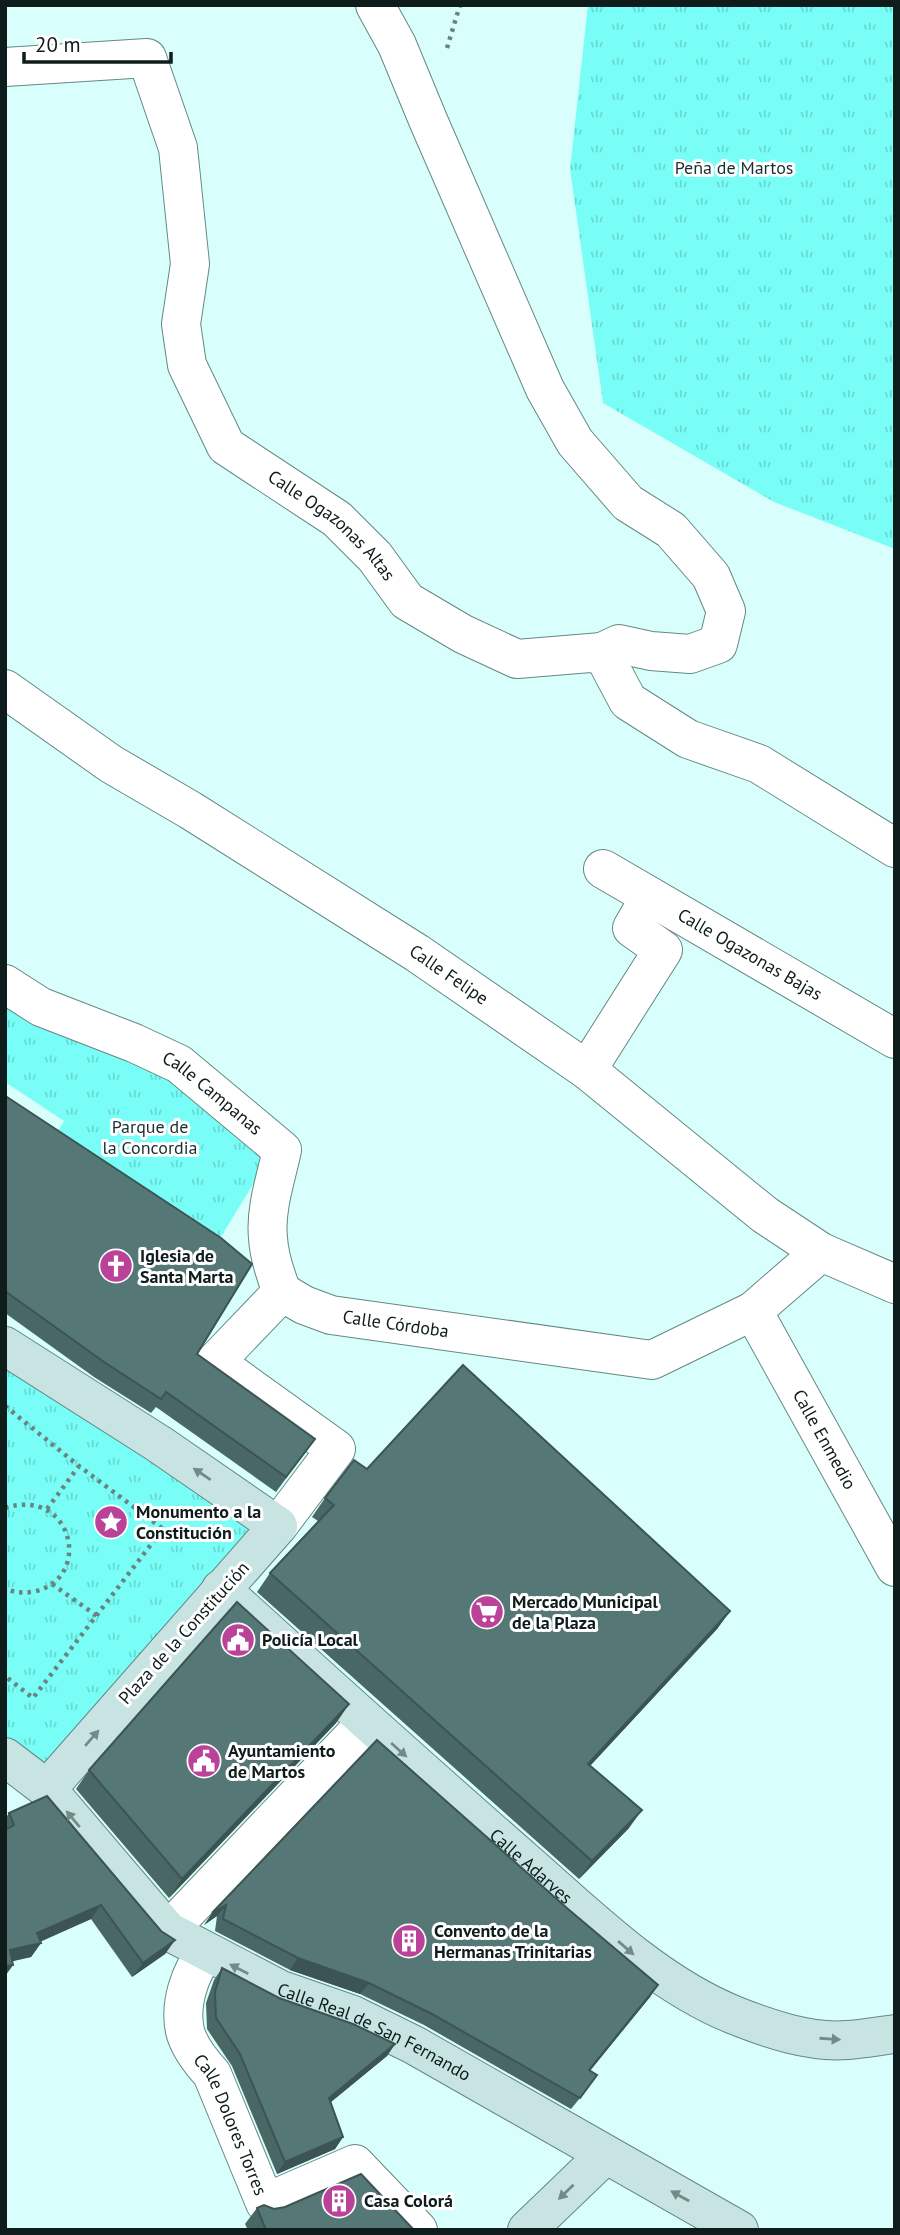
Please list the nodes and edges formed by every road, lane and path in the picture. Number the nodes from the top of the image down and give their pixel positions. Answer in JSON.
{"nodes":[{"id":1,"x":375,"y":5,"type":"edge"},
{"id":2,"x":5,"y":67,"type":"edge"},
{"id":3,"x":602,"y":652,"type":"junction"},
{"id":4,"x":5,"y":688,"type":"edge"},
{"id":5,"x":895,"y":848,"type":"edge"},
{"id":6,"x":603,"y":869,"type":"dead end"},
{"id":7,"x":650,"y":897,"type":"junction"},
{"id":8,"x":5,"y":984,"type":"edge"},
{"id":9,"x":895,"y":1040,"type":"edge"},
{"id":10,"x":587,"y":1070,"type":"junction"},
{"id":11,"x":821,"y":1252,"type":"junction"},
{"id":12,"x":890,"y":1271,"type":"edge"},
{"id":13,"x":282,"y":1292,"type":"junction"},
{"id":14,"x":753,"y":1311,"type":"junction"},
{"id":15,"x":5,"y":1346,"type":"edge"},
{"id":16,"x":5,"y":1406,"type":"edge"},
{"id":17,"x":79,"y":1466,"type":"junction"},
{"id":18,"x":5,"y":1508,"type":"edge"},
{"id":19,"x":47,"y":1509,"type":"junction"},
{"id":20,"x":278,"y":1526,"type":"junction"},
{"id":21,"x":895,"y":1567,"type":"edge"},
{"id":22,"x":51,"y":1584,"type":"junction"},
{"id":23,"x":5,"y":1588,"type":"edge"},
{"id":24,"x":222,"y":1589,"type":"junction"},
{"id":25,"x":97,"y":1616,"type":"junction"},
{"id":26,"x":5,"y":1675,"type":"edge"},
{"id":27,"x":367,"y":1722,"type":"junction"},
{"id":28,"x":5,"y":1757,"type":"edge"},
{"id":29,"x":47,"y":1789,"type":"junction"},
{"id":30,"x":168,"y":1931,"type":"junction"},
{"id":31,"x":206,"y":1952,"type":"junction"},
{"id":32,"x":895,"y":2034,"type":"edge"},
{"id":33,"x":605,"y":2155,"type":"junction"},
{"id":34,"x":418,"y":2230,"type":"edge"},
{"id":35,"x":527,"y":2230,"type":"edge"},
{"id":36,"x":739,"y":2230,"type":"edge"}],
"edges":[{"from":1,"to":3,"type":"street"},
{"from":2,"to":3,"type":"street","name":"Calle Ogazonas Altas"},
{"from":3,"to":5,"type":"street"},
{"from":4,"to":10,"type":"street","name":"Calle Felipe"},
{"from":6,"to":7,"type":"street","name":"Calle Ogazonas Bajas"},
{"from":7,"to":9,"type":"street","name":"Calle Ogazonas Bajas"},
{"from":7,"to":10,"type":"street"},
{"from":8,"to":13,"type":"street","name":"Calle Campanas"},
{"from":10,"to":11,"type":"street","name":"Calle Felipe"},
{"from":11,"to":12,"type":"street","name":"Calle Felipe"},
{"from":11,"to":14,"type":"street","name":"Calle Córdoba"},
{"from":13,"to":14,"type":"street","name":"Calle Córdoba"},
{"from":13,"to":20,"type":"street"},
{"from":14,"to":21,"type":"street","name":"Calle Enmedio"},
{"from":20,"to":15,"type":"street","one_way":true},
{"from":16,"to":17,"type":"path"},
{"from":17,"to":19,"type":"path"},
{"from":17,"to":25,"type":"path"},
{"from":18,"to":19,"type":"path"},
{"from":19,"to":22,"type":"path"},
{"from":20,"to":24,"type":"street","name":"Plaza de la Constitución"},
{"from":22,"to":23,"type":"path"},
{"from":22,"to":25,"type":"path"},
{"from":24,"to":27,"type":"street","name":"Calle Adarves"},
{"from":29,"to":24,"type":"street","name":"Plaza de la Constitución","one_way":true},
{"from":25,"to":26,"type":"path"},
{"from":27,"to":30,"type":"street"},
{"from":27,"to":32,"type":"street","name":"Calle Adarves","one_way":true},
{"from":28,"to":29,"type":"street"},
{"from":30,"to":29,"type":"street","name":"Calle Real de San Fernando","one_way":true},
{"from":30,"to":31,"type":"street","name":"Calle Real de San Fernando"},
{"from":33,"to":31,"type":"street","name":"Calle Real de San Fernando","one_way":true},
{"from":31,"to":34,"type":"street","name":"Calle Dolores Torres"},
{"from":33,"to":35,"type":"street","one_way":true},
{"from":36,"to":33,"type":"street","name":"Calle Real de San Fernando","one_way":true}]}
